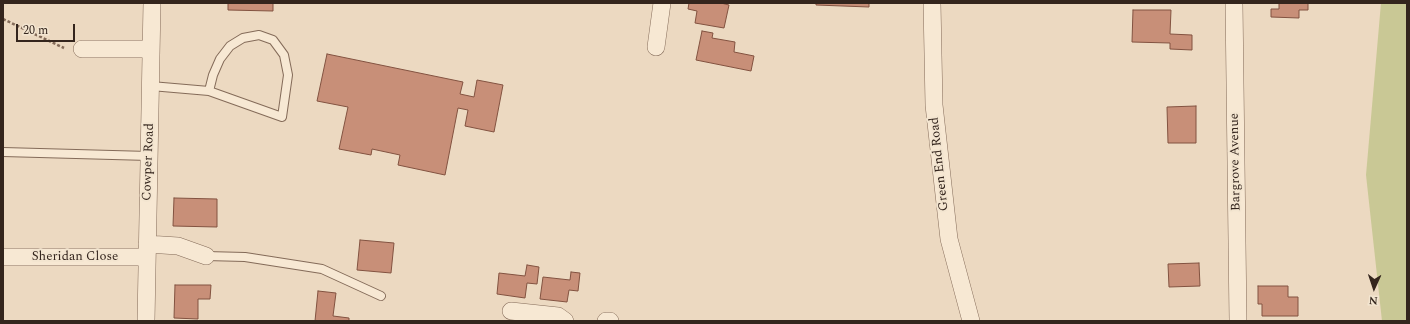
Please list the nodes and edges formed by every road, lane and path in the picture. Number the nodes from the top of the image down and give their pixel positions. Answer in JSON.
{"nodes":[{"id":1,"x":152,"y":3,"type":"edge"},
{"id":2,"x":662,"y":3,"type":"edge"},
{"id":3,"x":932,"y":3,"type":"edge"},
{"id":4,"x":1234,"y":3,"type":"edge"},
{"id":5,"x":3,"y":19,"type":"edge"},
{"id":6,"x":656,"y":47,"type":"dead end"},
{"id":7,"x":82,"y":49,"type":"joint"},
{"id":8,"x":151,"y":49,"type":"junction"},
{"id":9,"x":151,"y":86,"type":"junction"},
{"id":10,"x":208,"y":91,"type":"junction"},
{"id":11,"x":3,"y":152,"type":"edge"},
{"id":12,"x":149,"y":156,"type":"junction"},
{"id":13,"x":147,"y":251,"type":"junction"},
{"id":14,"x":206,"y":256,"type":"joint"},
{"id":15,"x":3,"y":257,"type":"edge"},
{"id":16,"x":381,"y":296,"type":"dead end"},
{"id":17,"x":511,"y":311,"type":"dead end"},
{"id":18,"x":146,"y":321,"type":"edge"},
{"id":19,"x":564,"y":321,"type":"edge"},
{"id":20,"x":606,"y":321,"type":"edge"},
{"id":21,"x":610,"y":321,"type":"edge"},
{"id":22,"x":971,"y":321,"type":"edge"},
{"id":23,"x":1238,"y":321,"type":"edge"}],
"edges":[{"from":1,"to":8,"type":"street","name":"Cowper Road"},
{"from":2,"to":6,"type":"street"},
{"from":3,"to":22,"type":"street","name":"Green End Road"},
{"from":4,"to":23,"type":"street","name":"Bargrove Avenue"},
{"from":5,"to":7,"type":"path"},
{"from":7,"to":8,"type":"street"},
{"from":8,"to":9,"type":"street","name":"Cowper Road"},
{"from":9,"to":10,"type":"lane"},
{"from":9,"to":12,"type":"street","name":"Cowper Road"},
{"from":10,"to":10,"type":"lane"},
{"from":11,"to":12,"type":"lane"},
{"from":12,"to":13,"type":"street","name":"Cowper Road"},
{"from":13,"to":14,"type":"street","name":"Sheridan Close"},
{"from":13,"to":15,"type":"street","name":"Sheridan Close"},
{"from":13,"to":18,"type":"street","name":"Cowper Road"},
{"from":14,"to":16,"type":"lane"},
{"from":17,"to":19,"type":"street"},
{"from":20,"to":21,"type":"street"}]}
